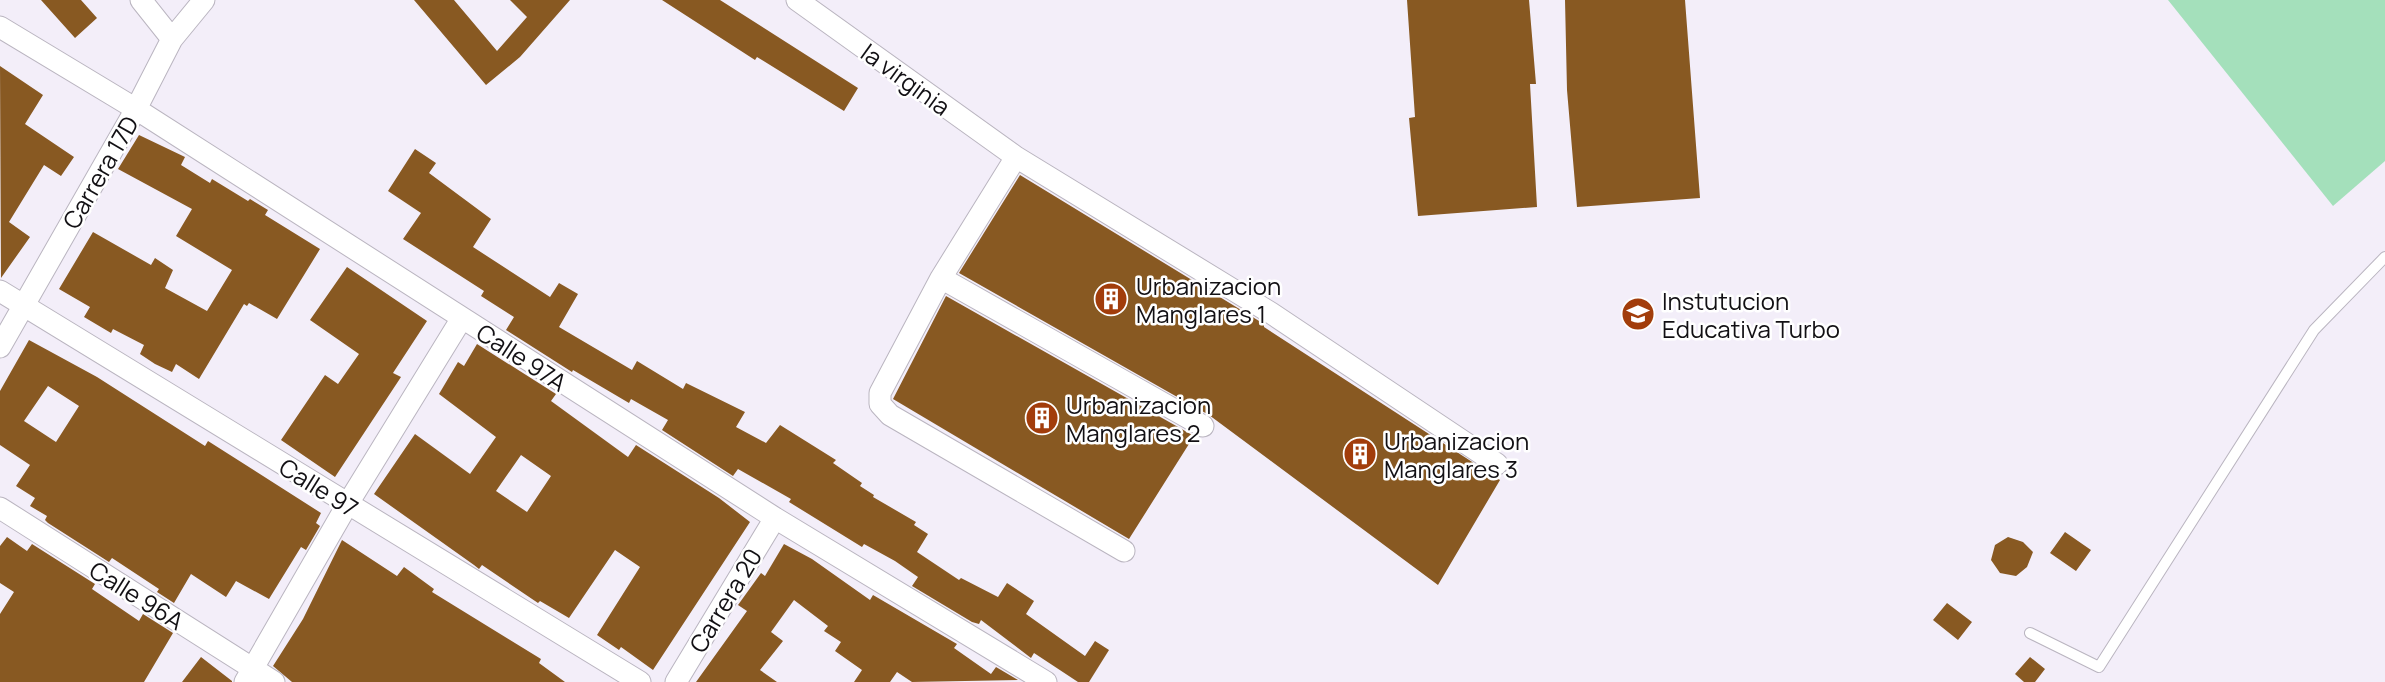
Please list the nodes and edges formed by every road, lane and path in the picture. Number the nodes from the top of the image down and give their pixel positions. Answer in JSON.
{"nodes":[{"id":1,"x":141,"y":0,"type":"edge"},
{"id":2,"x":204,"y":0,"type":"edge"},
{"id":3,"x":797,"y":0,"type":"edge"},
{"id":4,"x":0,"y":27,"type":"edge"},
{"id":5,"x":172,"y":39,"type":"junction"},
{"id":6,"x":136,"y":109,"type":"junction"},
{"id":7,"x":1016,"y":157,"type":"junction"},
{"id":8,"x":2385,"y":257,"type":"edge"},
{"id":9,"x":941,"y":278,"type":"junction"},
{"id":10,"x":0,"y":290,"type":"edge"},
{"id":11,"x":24,"y":305,"type":"junction"},
{"id":12,"x":462,"y":318,"type":"junction"},
{"id":13,"x":0,"y":347,"type":"edge"},
{"id":14,"x":1203,"y":426,"type":"dead end"},
{"id":15,"x":1497,"y":464,"type":"dead end"},
{"id":16,"x":347,"y":505,"type":"junction"},
{"id":17,"x":0,"y":508,"type":"edge"},
{"id":18,"x":775,"y":518,"type":"junction"},
{"id":19,"x":1124,"y":551,"type":"dead end"},
{"id":20,"x":2030,"y":634,"type":"dead end"},
{"id":21,"x":249,"y":675,"type":"edge"},
{"id":22,"x":274,"y":682,"type":"edge"},
{"id":23,"x":640,"y":682,"type":"edge"},
{"id":24,"x":676,"y":682,"type":"edge"},
{"id":25,"x":1046,"y":682,"type":"edge"}],
"edges":[{"from":1,"to":5,"type":"street"},
{"from":2,"to":5,"type":"street","name":"Carrera 17D"},
{"from":3,"to":7,"type":"street","name":"la virginia"},
{"from":4,"to":6,"type":"street","name":"Calle 97A"},
{"from":5,"to":6,"type":"street","name":"Carrera 17D"},
{"from":6,"to":11,"type":"street","name":"Carrera 17D"},
{"from":6,"to":12,"type":"street","name":"Calle 97A"},
{"from":7,"to":9,"type":"street"},
{"from":7,"to":15,"type":"street","name":"la virginia"},
{"from":8,"to":20,"type":"lane"},
{"from":9,"to":14,"type":"street"},
{"from":9,"to":19,"type":"street"},
{"from":10,"to":11,"type":"street","name":"Calle 97"},
{"from":11,"to":13,"type":"street","name":"Carrera 17D"},
{"from":11,"to":16,"type":"street","name":"Calle 97"},
{"from":12,"to":16,"type":"street"},
{"from":12,"to":18,"type":"street","name":"Calle 97A"},
{"from":16,"to":21,"type":"street"},
{"from":16,"to":23,"type":"street","name":"Calle 97"},
{"from":17,"to":21,"type":"street","name":"Calle 96A"},
{"from":18,"to":24,"type":"street","name":"Carrera 20"},
{"from":18,"to":25,"type":"street","name":"Calle 97A"},
{"from":21,"to":22,"type":"street","name":"Calle 96A"}]}
